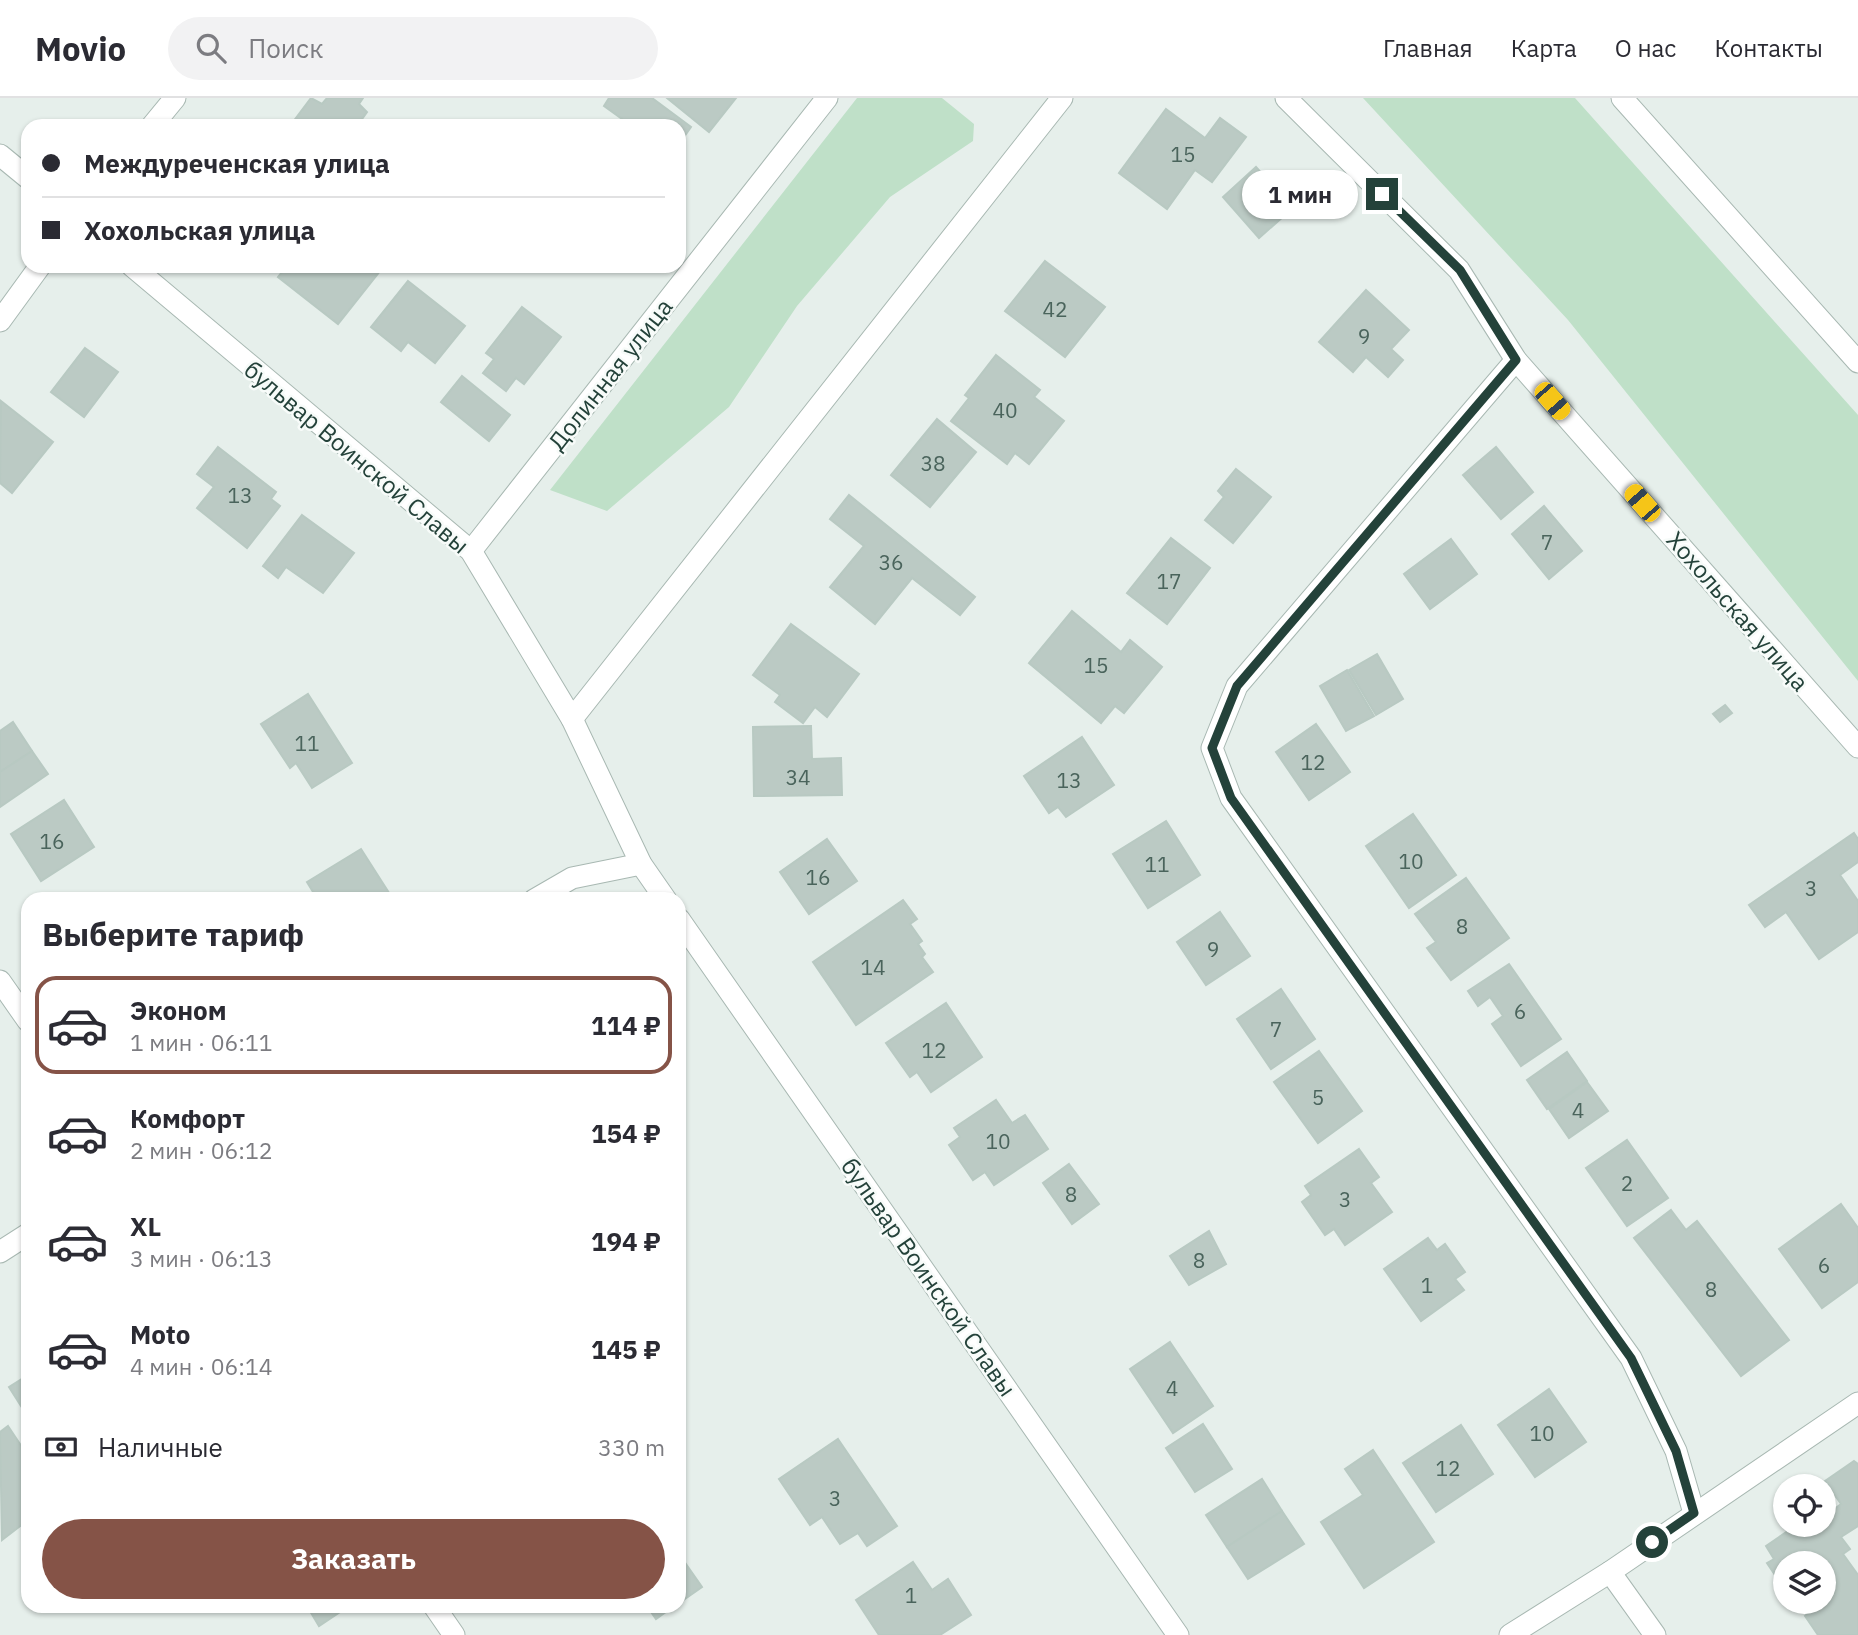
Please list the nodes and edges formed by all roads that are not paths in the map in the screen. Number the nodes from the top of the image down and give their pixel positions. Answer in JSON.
{"nodes":[{"id":1,"x":175,"y":98,"type":"edge"},
{"id":2,"x":827,"y":98,"type":"edge"},
{"id":3,"x":1062,"y":98,"type":"edge"},
{"id":4,"x":1286,"y":98,"type":"edge"},
{"id":5,"x":1622,"y":98,"type":"edge"},
{"id":6,"x":158,"y":119,"type":"edge"},
{"id":7,"x":0,"y":155,"type":"edge"},
{"id":8,"x":21,"y":172,"type":"edge"},
{"id":9,"x":35,"y":273,"type":"edge"},
{"id":10,"x":140,"y":273,"type":"edge"},
{"id":11,"x":0,"y":321,"type":"edge"},
{"id":12,"x":1516,"y":360,"type":"junction"},
{"id":13,"x":1858,"y":362,"type":"edge"},
{"id":14,"x":471,"y":551,"type":"junction"},
{"id":15,"x":572,"y":719,"type":"junction"},
{"id":16,"x":1858,"y":747,"type":"edge"},
{"id":17,"x":641,"y":864,"type":"junction"},
{"id":18,"x":548,"y":892,"type":"edge"},
{"id":19,"x":660,"y":892,"type":"edge"},
{"id":20,"x":686,"y":929,"type":"edge"},
{"id":21,"x":0,"y":981,"type":"edge"},
{"id":22,"x":21,"y":1011,"type":"edge"},
{"id":23,"x":21,"y":1238,"type":"edge"},
{"id":24,"x":0,"y":1252,"type":"edge"},
{"id":25,"x":1858,"y":1403,"type":"edge"},
{"id":26,"x":1694,"y":1513,"type":"junction"},
{"id":27,"x":1610,"y":1572,"type":"junction"},
{"id":28,"x":439,"y":1613,"type":"edge"},
{"id":29,"x":454,"y":1635,"type":"edge"},
{"id":30,"x":1178,"y":1635,"type":"edge"},
{"id":31,"x":1510,"y":1635,"type":"edge"},
{"id":32,"x":1655,"y":1635,"type":"edge"}],
"edges":[{"from":1,"to":6,"type":"street"},
{"from":2,"to":14,"type":"street","name":"Долинная улица"},
{"from":3,"to":15,"type":"street"},
{"from":4,"to":12,"type":"street","name":"Хохольская улица"},
{"from":5,"to":13,"type":"street"},
{"from":7,"to":8,"type":"street"},
{"from":9,"to":11,"type":"street"},
{"from":10,"to":14,"type":"street","name":"бульвар Воинской Славы"},
{"from":12,"to":16,"type":"street","name":"Хохольская улица"},
{"from":12,"to":26,"type":"street"},
{"from":14,"to":15,"type":"street","name":"бульвар Воинской Славы"},
{"from":15,"to":17,"type":"street","name":"бульвар Воинской Славы"},
{"from":17,"to":18,"type":"street"},
{"from":17,"to":19,"type":"street","name":"бульвар Воинской Славы"},
{"from":20,"to":30,"type":"street","name":"бульвар Воинской Славы"},
{"from":21,"to":22,"type":"street"},
{"from":23,"to":24,"type":"street"},
{"from":25,"to":26,"type":"street"},
{"from":26,"to":27,"type":"street"},
{"from":27,"to":31,"type":"street"},
{"from":27,"to":32,"type":"street"},
{"from":28,"to":29,"type":"street"}]}
